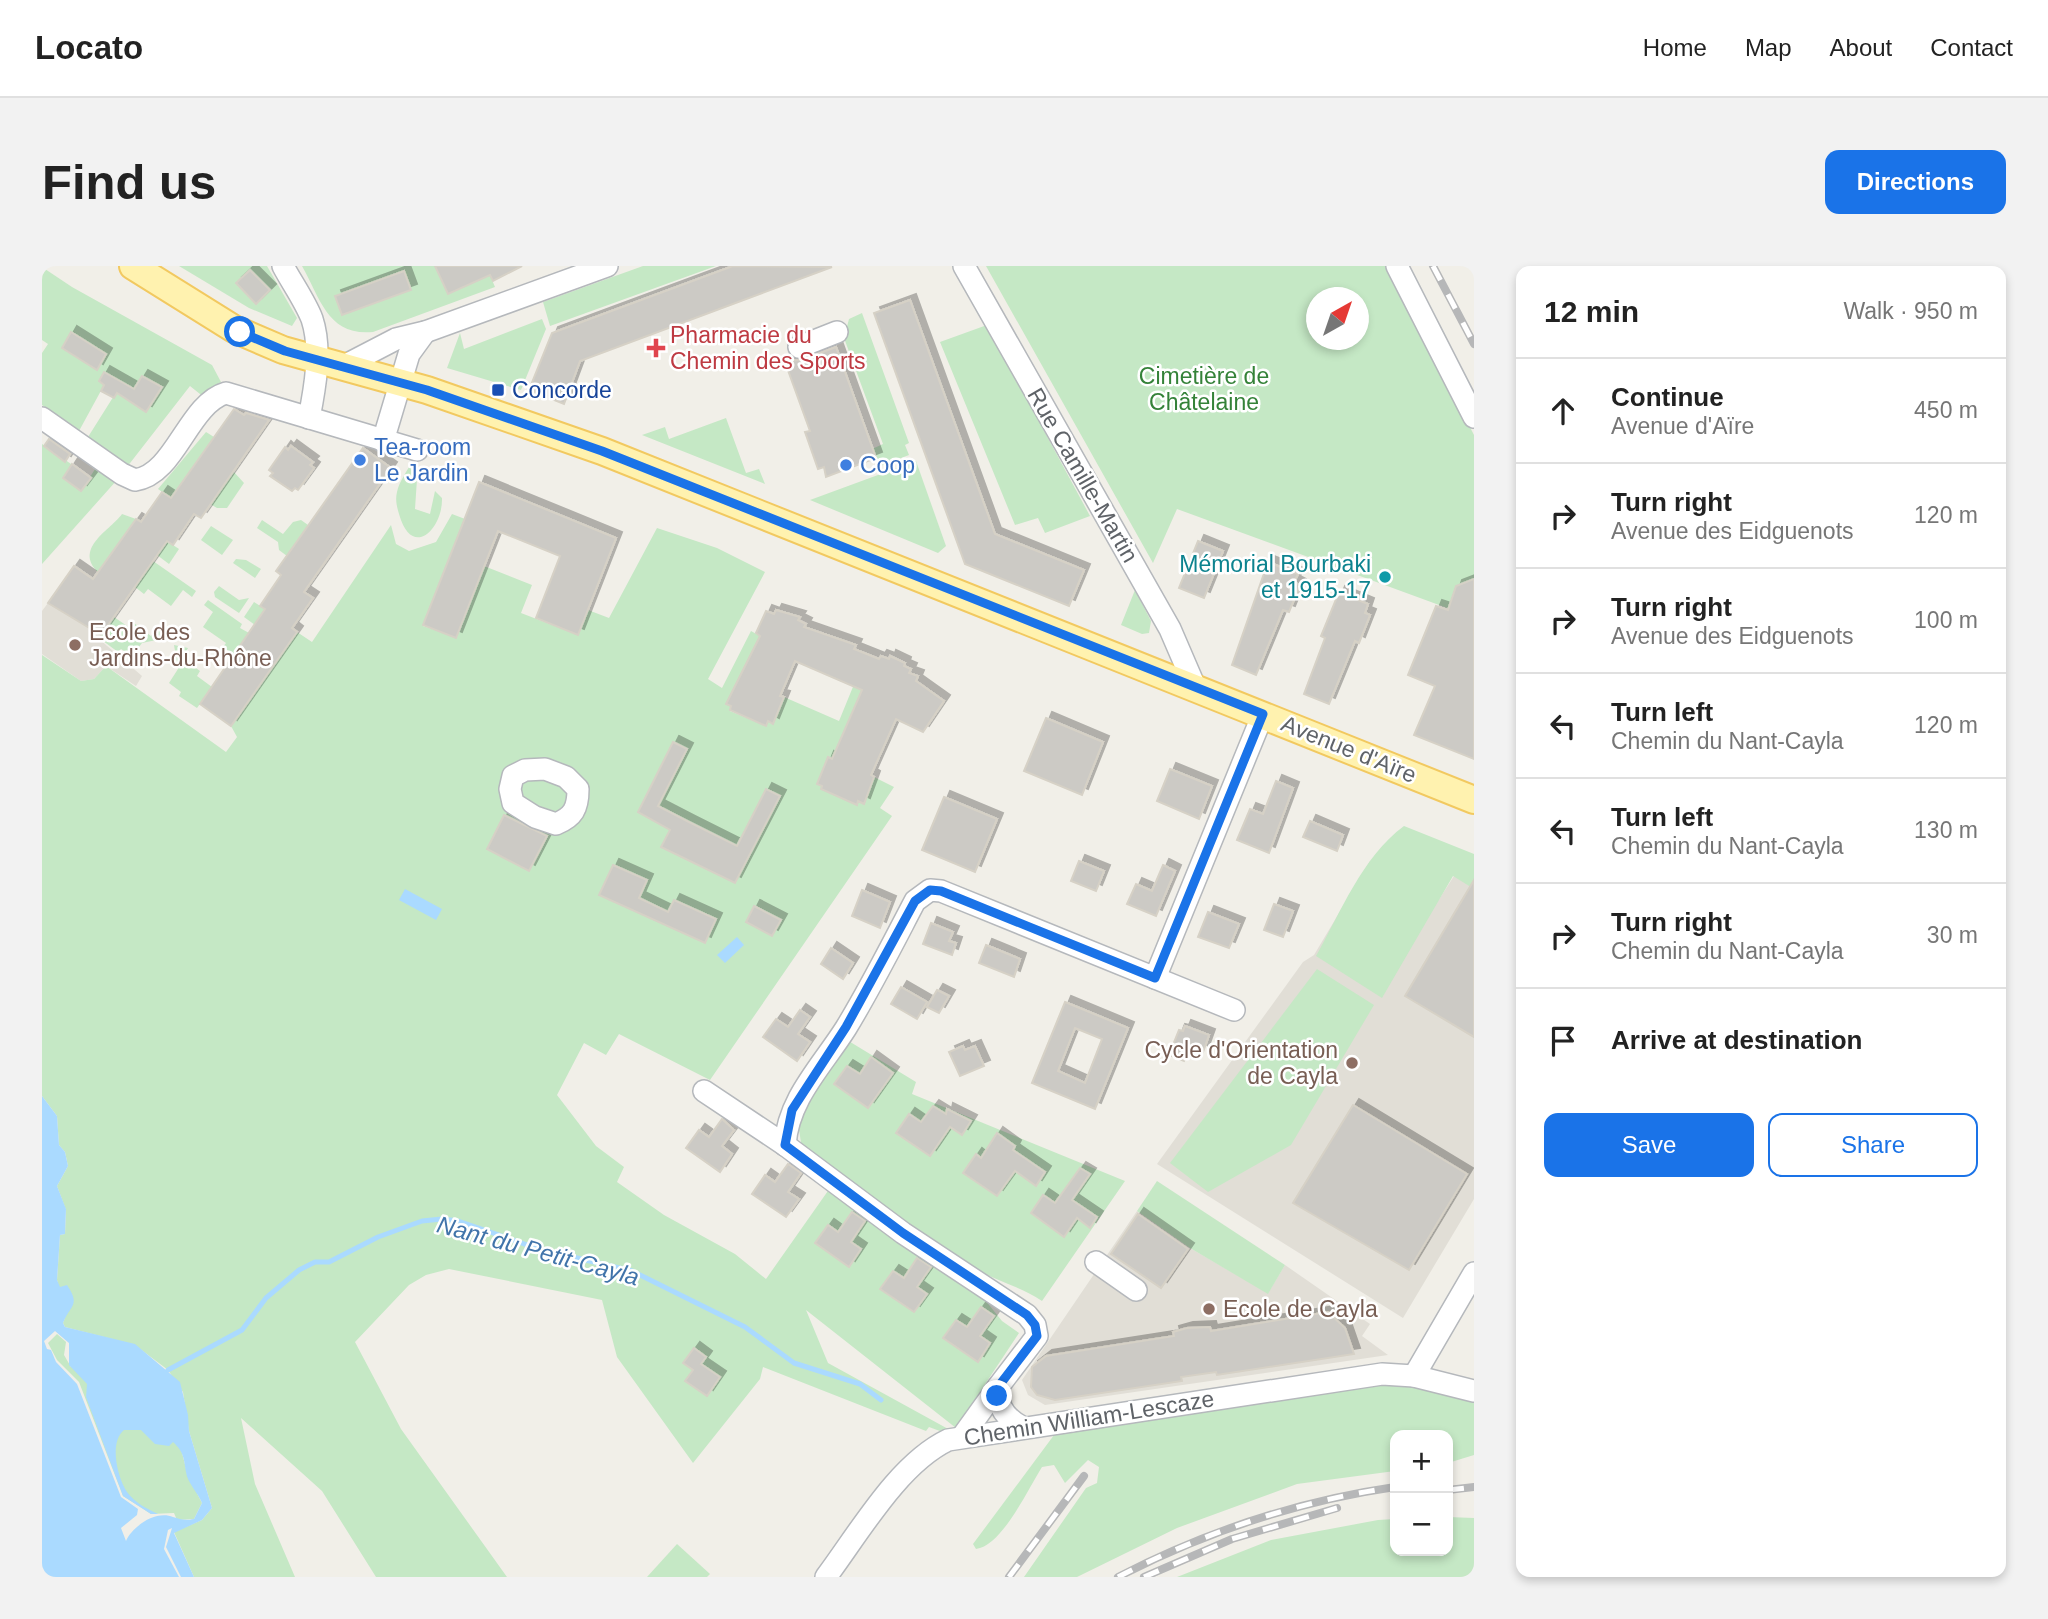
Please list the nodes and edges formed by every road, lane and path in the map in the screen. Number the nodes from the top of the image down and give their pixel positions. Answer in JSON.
{"nodes":[{"id":1,"x":283,"y":266,"type":"edge"},
{"id":2,"x":607,"y":266,"type":"edge"},
{"id":3,"x":964,"y":266,"type":"edge"},
{"id":4,"x":1397,"y":266,"type":"edge"},
{"id":5,"x":135,"y":269,"type":"edge"},
{"id":6,"x":425,"y":332,"type":"junction"},
{"id":7,"x":837,"y":332,"type":"dead end"},
{"id":8,"x":799,"y":347,"type":"dead end"},
{"id":9,"x":314,"y":359,"type":"junction"},
{"id":10,"x":342,"y":367,"type":"junction"},
{"id":11,"x":400,"y":383,"type":"junction"},
{"id":12,"x":1474,"y":417,"type":"edge"},
{"id":13,"x":42,"y":418,"type":"edge"},
{"id":14,"x":309,"y":418,"type":"junction"},
{"id":15,"x":383,"y":441,"type":"junction"},
{"id":16,"x":416,"y":450,"type":"dead end"},
{"id":17,"x":1195,"y":687,"type":"junction"},
{"id":18,"x":1263,"y":714,"type":"junction"},
{"id":19,"x":1474,"y":800,"type":"edge"},
{"id":20,"x":1155,"y":978,"type":"junction"},
{"id":21,"x":1234,"y":1010,"type":"dead end"},
{"id":22,"x":704,"y":1091,"type":"dead end"},
{"id":23,"x":785,"y":1145,"type":"junction"},
{"id":24,"x":1096,"y":1262,"type":"dead end"},
{"id":25,"x":1474,"y":1273,"type":"edge"},
{"id":26,"x":1136,"y":1290,"type":"dead end"},
{"id":27,"x":1414,"y":1376,"type":"junction"},
{"id":28,"x":998,"y":1387,"type":"junction"},
{"id":29,"x":1474,"y":1391,"type":"edge"},
{"id":30,"x":1024,"y":1428,"type":"junction"},
{"id":31,"x":962,"y":1437,"type":"junction"},
{"id":32,"x":826,"y":1577,"type":"edge"}],
"edges":[{"from":1,"to":9,"type":"street"},
{"from":2,"to":6,"type":"street"},
{"from":3,"to":17,"type":"street","name":"Rue Camille-Martin"},
{"from":4,"to":12,"type":"street"},
{"from":5,"to":9,"type":"main road","name":"Avenue d'Aïre"},
{"from":6,"to":10,"type":"street"},
{"from":6,"to":11,"type":"street"},
{"from":7,"to":8,"type":"street"},
{"from":9,"to":10,"type":"main road","name":"Avenue d'Aïre"},
{"from":9,"to":14,"type":"street"},
{"from":10,"to":11,"type":"main road","name":"Avenue d'Aïre"},
{"from":11,"to":15,"type":"street"},
{"from":11,"to":17,"type":"main road","name":"Avenue d'Aïre"},
{"from":13,"to":14,"type":"street"},
{"from":14,"to":15,"type":"street"},
{"from":15,"to":16,"type":"street"},
{"from":17,"to":18,"type":"main road","name":"Avenue d'Aïre"},
{"from":18,"to":19,"type":"main road","name":"Avenue d'Aïre"},
{"from":18,"to":20,"type":"street"},
{"from":20,"to":21,"type":"street"},
{"from":20,"to":23,"type":"street"},
{"from":22,"to":23,"type":"street"},
{"from":23,"to":28,"type":"street"},
{"from":24,"to":26,"type":"street"},
{"from":25,"to":27,"type":"street"},
{"from":27,"to":29,"type":"street","name":"Chemin William-Lescaze"},
{"from":27,"to":30,"type":"street","name":"Chemin William-Lescaze"},
{"from":28,"to":30,"type":"street"},
{"from":28,"to":31,"type":"street"},
{"from":30,"to":31,"type":"street","name":"Chemin William-Lescaze"},
{"from":31,"to":32,"type":"street","name":"Chemin William-Lescaze"}]}
